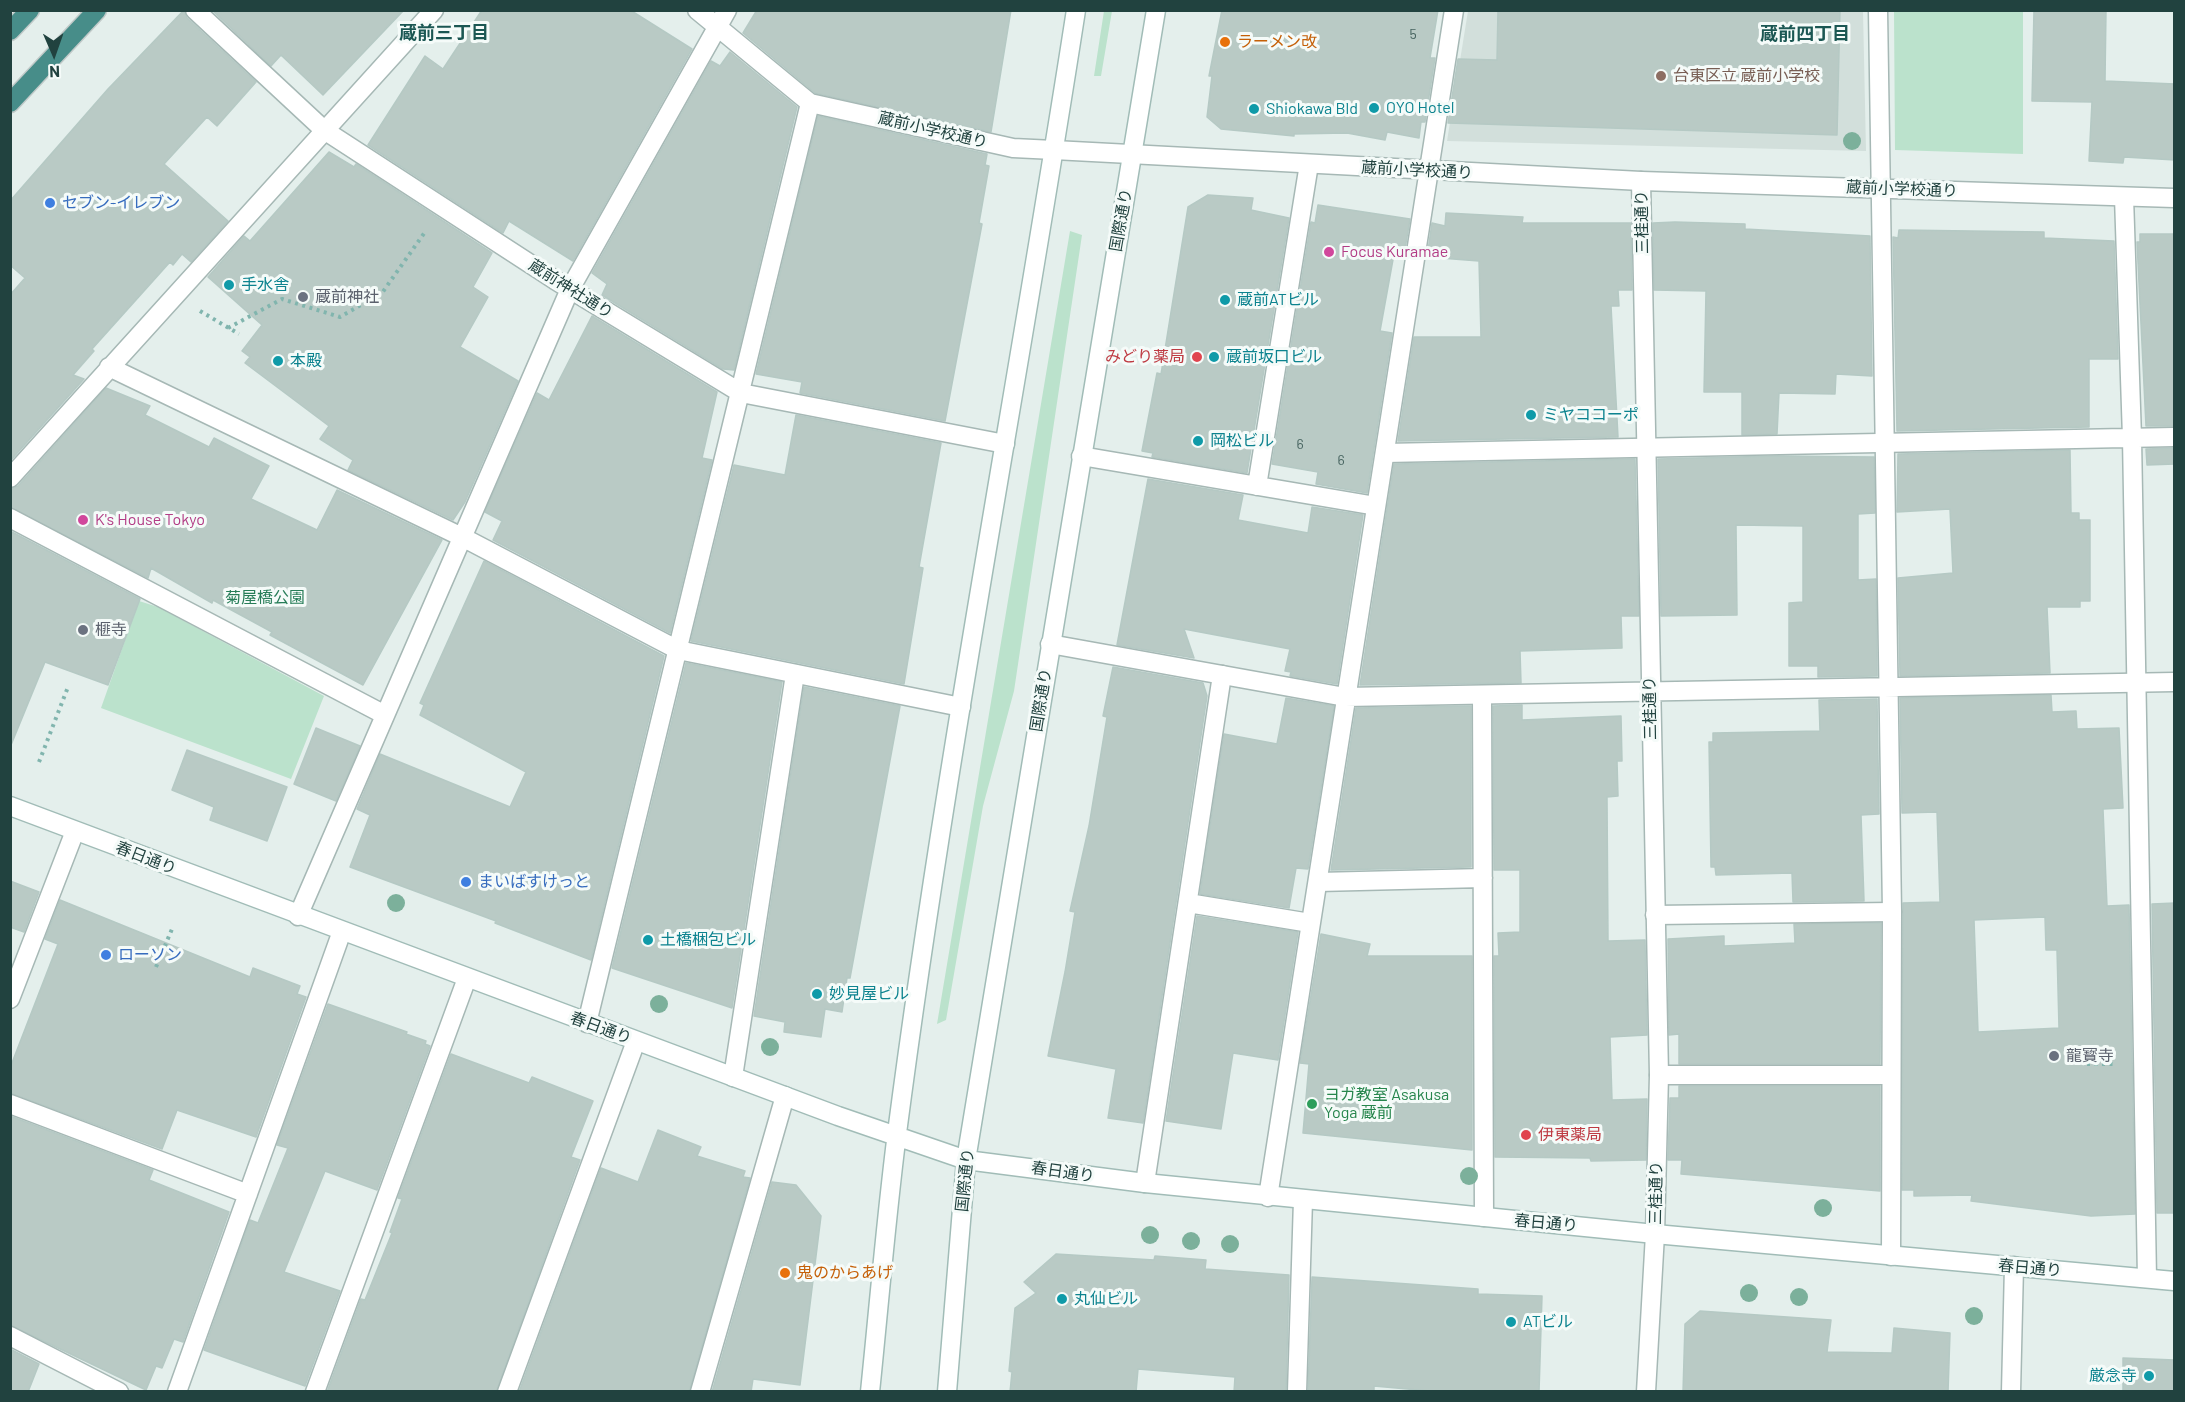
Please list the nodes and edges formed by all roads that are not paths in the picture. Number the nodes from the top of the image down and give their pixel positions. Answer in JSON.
{"nodes":[{"id":1,"x":30,"y":10,"type":"edge"},
{"id":2,"x":97,"y":10,"type":"edge"},
{"id":3,"x":195,"y":10,"type":"edge"},
{"id":4,"x":434,"y":10,"type":"edge"},
{"id":5,"x":697,"y":10,"type":"edge"},
{"id":6,"x":1076,"y":10,"type":"edge"},
{"id":7,"x":1156,"y":10,"type":"edge"},
{"id":8,"x":1454,"y":10,"type":"edge"},
{"id":9,"x":1878,"y":10,"type":"edge"},
{"id":10,"x":723,"y":19,"type":"edge"},
{"id":11,"x":10,"y":31,"type":"edge"},
{"id":12,"x":810,"y":102,"type":"junction"},
{"id":13,"x":10,"y":103,"type":"edge"},
{"id":14,"x":324,"y":130,"type":"junction"},
{"id":15,"x":1054,"y":150,"type":"junction"},
{"id":16,"x":1132,"y":154,"type":"junction"},
{"id":17,"x":1309,"y":164,"type":"junction"},
{"id":18,"x":1427,"y":170,"type":"junction"},
{"id":19,"x":1641,"y":181,"type":"junction"},
{"id":20,"x":1882,"y":188,"type":"junction"},
{"id":21,"x":2124,"y":197,"type":"junction"},
{"id":22,"x":2175,"y":198,"type":"edge"},
{"id":23,"x":570,"y":289,"type":"junction"},
{"id":24,"x":109,"y":367,"type":"junction"},
{"id":25,"x":741,"y":393,"type":"junction"},
{"id":26,"x":2175,"y":437,"type":"edge"},
{"id":27,"x":2132,"y":438,"type":"junction"},
{"id":28,"x":1005,"y":444,"type":"junction"},
{"id":29,"x":1884,"y":444,"type":"junction"},
{"id":30,"x":1646,"y":448,"type":"junction"},
{"id":31,"x":1385,"y":453,"type":"junction"},
{"id":32,"x":1081,"y":456,"type":"junction"},
{"id":33,"x":10,"y":478,"type":"edge"},
{"id":34,"x":1257,"y":486,"type":"junction"},
{"id":35,"x":1376,"y":506,"type":"junction"},
{"id":36,"x":10,"y":518,"type":"edge"},
{"id":37,"x":464,"y":538,"type":"junction"},
{"id":38,"x":1050,"y":644,"type":"junction"},
{"id":39,"x":678,"y":650,"type":"junction"},
{"id":40,"x":795,"y":674,"type":"junction"},
{"id":41,"x":1222,"y":675,"type":"junction"},
{"id":42,"x":2134,"y":682,"type":"junction"},
{"id":43,"x":2175,"y":682,"type":"edge"},
{"id":44,"x":1889,"y":688,"type":"junction"},
{"id":45,"x":1650,"y":692,"type":"junction"},
{"id":46,"x":1482,"y":695,"type":"junction"},
{"id":47,"x":1345,"y":697,"type":"junction"},
{"id":48,"x":961,"y":707,"type":"junction"},
{"id":49,"x":386,"y":715,"type":"junction"},
{"id":50,"x":10,"y":806,"type":"edge"},
{"id":51,"x":75,"y":831,"type":"junction"},
{"id":52,"x":1483,"y":878,"type":"junction"},
{"id":53,"x":1318,"y":882,"type":"junction"},
{"id":54,"x":1188,"y":903,"type":"junction"},
{"id":55,"x":1892,"y":912,"type":"junction"},
{"id":56,"x":1655,"y":915,"type":"junction"},
{"id":57,"x":298,"y":916,"type":"junction"},
{"id":58,"x":1310,"y":923,"type":"junction"},
{"id":59,"x":342,"y":932,"type":"junction"},
{"id":60,"x":467,"y":978,"type":"junction"},
{"id":61,"x":10,"y":999,"type":"edge"},
{"id":62,"x":586,"y":1023,"type":"junction"},
{"id":63,"x":636,"y":1041,"type":"junction"},
{"id":64,"x":1659,"y":1075,"type":"junction"},
{"id":65,"x":1890,"y":1075,"type":"junction"},
{"id":66,"x":733,"y":1077,"type":"junction"},
{"id":67,"x":785,"y":1096,"type":"junction"},
{"id":68,"x":10,"y":1104,"type":"edge"},
{"id":69,"x":896,"y":1137,"type":"junction"},
{"id":70,"x":966,"y":1160,"type":"junction"},
{"id":71,"x":1145,"y":1183,"type":"junction"},
{"id":72,"x":248,"y":1194,"type":"junction"},
{"id":73,"x":1268,"y":1197,"type":"junction"},
{"id":74,"x":1303,"y":1200,"type":"junction"},
{"id":75,"x":1484,"y":1217,"type":"junction"},
{"id":76,"x":1655,"y":1234,"type":"junction"},
{"id":77,"x":1891,"y":1256,"type":"junction"},
{"id":78,"x":2014,"y":1266,"type":"junction"},
{"id":79,"x":2147,"y":1278,"type":"junction"},
{"id":80,"x":2175,"y":1281,"type":"edge"},
{"id":81,"x":10,"y":1336,"type":"edge"},
{"id":82,"x":119,"y":1392,"type":"edge"},
{"id":83,"x":177,"y":1392,"type":"edge"},
{"id":84,"x":315,"y":1392,"type":"edge"},
{"id":85,"x":507,"y":1392,"type":"edge"},
{"id":86,"x":700,"y":1392,"type":"edge"},
{"id":87,"x":870,"y":1392,"type":"edge"},
{"id":88,"x":946,"y":1392,"type":"edge"},
{"id":89,"x":1297,"y":1392,"type":"edge"},
{"id":90,"x":1646,"y":1392,"type":"edge"},
{"id":91,"x":2011,"y":1392,"type":"edge"}],
"edges":[{"from":1,"to":11,"type":"highway"},
{"from":2,"to":13,"type":"highway"},
{"from":3,"to":14,"type":"street","name":"蔵前神社通り"},
{"from":4,"to":14,"type":"street"},
{"from":5,"to":10,"type":"street","name":"蔵前小学校通り"},
{"from":6,"to":15,"type":"street"},
{"from":7,"to":16,"type":"street","name":"国際通り"},
{"from":8,"to":18,"type":"street"},
{"from":9,"to":20,"type":"street"},
{"from":10,"to":12,"type":"street","name":"蔵前小学校通り"},
{"from":10,"to":23,"type":"street"},
{"from":12,"to":15,"type":"street","name":"蔵前小学校通り"},
{"from":12,"to":25,"type":"street"},
{"from":14,"to":23,"type":"street","name":"蔵前神社通り"},
{"from":14,"to":24,"type":"street"},
{"from":15,"to":16,"type":"street","name":"蔵前小学校通り"},
{"from":15,"to":28,"type":"street"},
{"from":16,"to":17,"type":"street","name":"蔵前小学校通り"},
{"from":16,"to":32,"type":"street","name":"国際通り"},
{"from":17,"to":18,"type":"street","name":"蔵前小学校通り"},
{"from":17,"to":34,"type":"street"},
{"from":18,"to":19,"type":"street","name":"蔵前小学校通り"},
{"from":18,"to":31,"type":"street"},
{"from":19,"to":20,"type":"street","name":"蔵前小学校通り"},
{"from":19,"to":30,"type":"street","name":"三桂通り"},
{"from":20,"to":21,"type":"street","name":"蔵前小学校通り"},
{"from":20,"to":29,"type":"street"},
{"from":21,"to":22,"type":"street","name":"蔵前小学校通り"},
{"from":21,"to":27,"type":"street"},
{"from":23,"to":25,"type":"street","name":"蔵前神社通り"},
{"from":23,"to":37,"type":"street"},
{"from":24,"to":33,"type":"street"},
{"from":24,"to":37,"type":"street"},
{"from":25,"to":28,"type":"street","name":"蔵前神社通り"},
{"from":25,"to":39,"type":"street"},
{"from":26,"to":27,"type":"street"},
{"from":27,"to":29,"type":"street"},
{"from":27,"to":42,"type":"street"},
{"from":28,"to":48,"type":"street"},
{"from":29,"to":30,"type":"street"},
{"from":29,"to":44,"type":"street"},
{"from":30,"to":31,"type":"street"},
{"from":30,"to":45,"type":"street","name":"三桂通り"},
{"from":31,"to":35,"type":"street"},
{"from":32,"to":34,"type":"street"},
{"from":32,"to":38,"type":"street","name":"国際通り"},
{"from":34,"to":35,"type":"street"},
{"from":35,"to":47,"type":"street"},
{"from":36,"to":49,"type":"street"},
{"from":37,"to":39,"type":"street"},
{"from":37,"to":49,"type":"street"},
{"from":38,"to":41,"type":"street"},
{"from":38,"to":70,"type":"street","name":"国際通り"},
{"from":39,"to":40,"type":"street"},
{"from":39,"to":62,"type":"street"},
{"from":40,"to":48,"type":"street"},
{"from":40,"to":66,"type":"street"},
{"from":41,"to":47,"type":"street"},
{"from":41,"to":54,"type":"street"},
{"from":42,"to":43,"type":"street"},
{"from":42,"to":44,"type":"street"},
{"from":42,"to":79,"type":"street"},
{"from":44,"to":45,"type":"street"},
{"from":44,"to":55,"type":"street"},
{"from":45,"to":46,"type":"street"},
{"from":45,"to":56,"type":"street","name":"三桂通り"},
{"from":46,"to":47,"type":"street"},
{"from":46,"to":52,"type":"street"},
{"from":47,"to":53,"type":"street"},
{"from":48,"to":69,"type":"street"},
{"from":49,"to":57,"type":"street"},
{"from":50,"to":51,"type":"street","name":"春日通り"},
{"from":51,"to":57,"type":"street","name":"春日通り"},
{"from":51,"to":61,"type":"street"},
{"from":52,"to":53,"type":"street"},
{"from":52,"to":75,"type":"street"},
{"from":53,"to":58,"type":"street"},
{"from":54,"to":58,"type":"street"},
{"from":54,"to":71,"type":"street"},
{"from":55,"to":56,"type":"street"},
{"from":55,"to":65,"type":"street"},
{"from":56,"to":64,"type":"street","name":"三桂通り"},
{"from":57,"to":59,"type":"street","name":"春日通り"},
{"from":58,"to":73,"type":"street"},
{"from":59,"to":60,"type":"street","name":"春日通り"},
{"from":59,"to":72,"type":"street"},
{"from":60,"to":62,"type":"street","name":"春日通り"},
{"from":60,"to":84,"type":"street"},
{"from":62,"to":63,"type":"street","name":"春日通り"},
{"from":63,"to":66,"type":"street","name":"春日通り"},
{"from":63,"to":85,"type":"street"},
{"from":64,"to":65,"type":"street"},
{"from":64,"to":76,"type":"street","name":"三桂通り"},
{"from":65,"to":77,"type":"street"},
{"from":66,"to":67,"type":"street","name":"春日通り"},
{"from":67,"to":69,"type":"street","name":"春日通り"},
{"from":67,"to":86,"type":"street"},
{"from":68,"to":72,"type":"street"},
{"from":69,"to":70,"type":"street","name":"春日通り"},
{"from":69,"to":87,"type":"street"},
{"from":70,"to":71,"type":"street","name":"春日通り"},
{"from":70,"to":88,"type":"street","name":"国際通り"},
{"from":71,"to":73,"type":"street","name":"春日通り"},
{"from":72,"to":83,"type":"street"},
{"from":73,"to":74,"type":"street","name":"春日通り"},
{"from":74,"to":75,"type":"street","name":"春日通り"},
{"from":74,"to":89,"type":"street"},
{"from":75,"to":76,"type":"street","name":"春日通り"},
{"from":76,"to":77,"type":"street","name":"春日通り"},
{"from":76,"to":90,"type":"street","name":"三桂通り"},
{"from":77,"to":78,"type":"street","name":"春日通り"},
{"from":78,"to":79,"type":"street","name":"春日通り"},
{"from":78,"to":91,"type":"street"},
{"from":79,"to":80,"type":"street","name":"春日通り"},
{"from":81,"to":82,"type":"street"}]}
